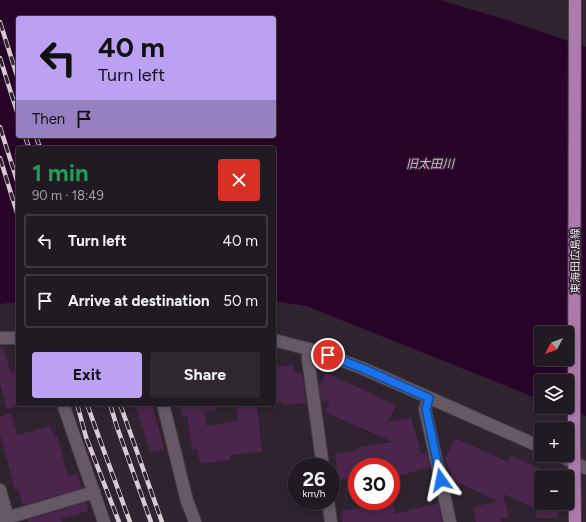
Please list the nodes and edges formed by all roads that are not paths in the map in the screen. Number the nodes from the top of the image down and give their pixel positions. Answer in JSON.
{"nodes":[{"id":1,"x":576,"y":0,"type":"edge"},
{"id":2,"x":0,"y":338,"type":"edge"},
{"id":3,"x":16,"y":338,"type":"edge"},
{"id":4,"x":276,"y":341,"type":"edge"},
{"id":5,"x":309,"y":349,"type":"junction"},
{"id":6,"x":429,"y":398,"type":"junction"},
{"id":7,"x":64,"y":406,"type":"edge"},
{"id":8,"x":163,"y":406,"type":"edge"},
{"id":9,"x":534,"y":444,"type":"edge"},
{"id":10,"x":322,"y":458,"type":"edge"},
{"id":11,"x":581,"y":465,"type":"edge"},
{"id":12,"x":0,"y":490,"type":"edge"},
{"id":13,"x":94,"y":492,"type":"junction"},
{"id":14,"x":329,"y":510,"type":"edge"},
{"id":15,"x":6,"y":520,"type":"edge"},
{"id":16,"x":104,"y":522,"type":"edge"},
{"id":17,"x":195,"y":522,"type":"edge"},
{"id":18,"x":331,"y":522,"type":"edge"},
{"id":19,"x":450,"y":522,"type":"edge"},
{"id":20,"x":576,"y":522,"type":"edge"}],
"edges":[{"from":1,"to":11,"type":"main road","name":"東海田広島線"},
{"from":2,"to":3,"type":"street"},
{"from":4,"to":5,"type":"street"},
{"from":5,"to":6,"type":"street"},
{"from":5,"to":10,"type":"street"},
{"from":6,"to":9,"type":"street"},
{"from":6,"to":19,"type":"street"},
{"from":7,"to":13,"type":"street"},
{"from":8,"to":17,"type":"street"},
{"from":11,"to":20,"type":"main road","name":"東海田広島線"},
{"from":12,"to":15,"type":"street"},
{"from":13,"to":15,"type":"street"},
{"from":13,"to":16,"type":"street"},
{"from":14,"to":18,"type":"street"}]}
